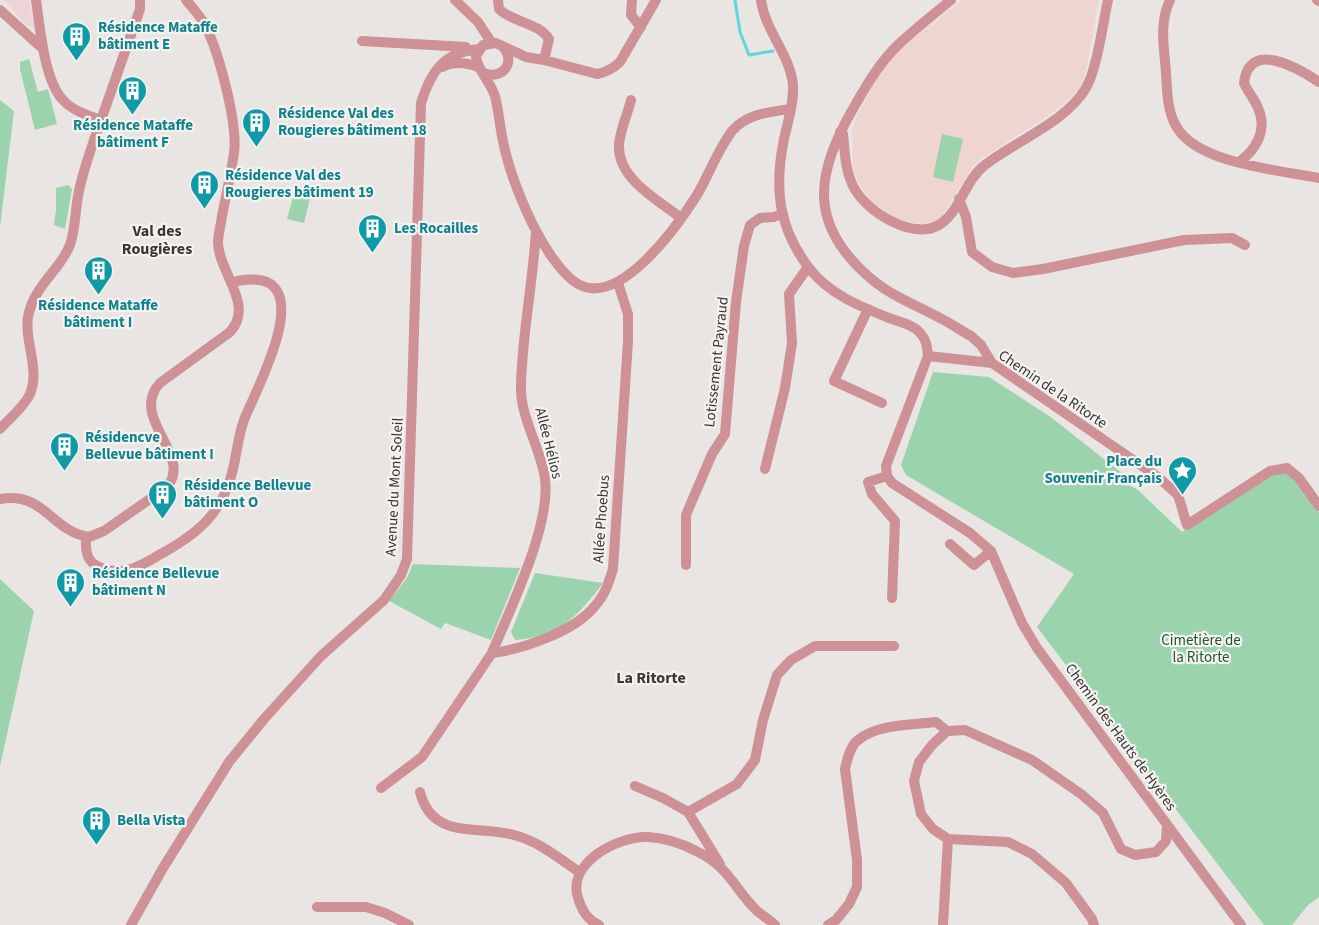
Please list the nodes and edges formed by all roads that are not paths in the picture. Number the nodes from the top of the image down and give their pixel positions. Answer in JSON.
{"nodes":[{"id":1,"x":36,"y":0,"type":"edge"},
{"id":2,"x":140,"y":0,"type":"edge"},
{"id":3,"x":186,"y":0,"type":"edge"},
{"id":4,"x":455,"y":0,"type":"edge"},
{"id":5,"x":498,"y":0,"type":"edge"},
{"id":6,"x":632,"y":0,"type":"edge"},
{"id":7,"x":656,"y":0,"type":"edge"},
{"id":8,"x":761,"y":0,"type":"edge"},
{"id":9,"x":951,"y":0,"type":"edge"},
{"id":10,"x":1108,"y":0,"type":"edge"},
{"id":11,"x":1170,"y":0,"type":"edge"},
{"id":12,"x":0,"y":10,"type":"edge"},
{"id":13,"x":641,"y":27,"type":"junction"},
{"id":14,"x":362,"y":41,"type":"dead end"},
{"id":15,"x":496,"y":44,"type":"junction"},
{"id":16,"x":42,"y":48,"type":"junction"},
{"id":17,"x":479,"y":49,"type":"junction"},
{"id":18,"x":526,"y":57,"type":"junction"},
{"id":19,"x":544,"y":60,"type":"junction"},
{"id":20,"x":439,"y":68,"type":"junction"},
{"id":21,"x":506,"y":69,"type":"junction"},
{"id":22,"x":481,"y":70,"type":"junction"},
{"id":23,"x":1319,"y":82,"type":"edge"},
{"id":24,"x":495,"y":98,"type":"junction"},
{"id":25,"x":631,"y":100,"type":"dead end"},
{"id":26,"x":790,"y":109,"type":"junction"},
{"id":27,"x":101,"y":120,"type":"junction"},
{"id":28,"x":840,"y":132,"type":"junction"},
{"id":29,"x":1239,"y":162,"type":"junction"},
{"id":30,"x":1319,"y":178,"type":"edge"},
{"id":31,"x":959,"y":199,"type":"junction"},
{"id":32,"x":781,"y":214,"type":"junction"},
{"id":33,"x":681,"y":218,"type":"junction"},
{"id":34,"x":536,"y":231,"type":"junction"},
{"id":35,"x":1245,"y":245,"type":"dead end"},
{"id":36,"x":557,"y":262,"type":"junction"},
{"id":37,"x":808,"y":267,"type":"junction"},
{"id":38,"x":532,"y":268,"type":"junction"},
{"id":39,"x":231,"y":283,"type":"junction"},
{"id":40,"x":618,"y":283,"type":"junction"},
{"id":41,"x":868,"y":309,"type":"junction"},
{"id":42,"x":928,"y":356,"type":"junction"},
{"id":43,"x":992,"y":363,"type":"junction"},
{"id":44,"x":882,"y":403,"type":"dead end"},
{"id":45,"x":0,"y":429,"type":"edge"},
{"id":46,"x":765,"y":469,"type":"dead end"},
{"id":47,"x":887,"y":476,"type":"junction"},
{"id":48,"x":0,"y":500,"type":"edge"},
{"id":49,"x":1319,"y":506,"type":"edge"},
{"id":50,"x":86,"y":537,"type":"junction"},
{"id":51,"x":950,"y":544,"type":"dead end"},
{"id":52,"x":991,"y":551,"type":"junction"},
{"id":53,"x":686,"y":565,"type":"dead end"},
{"id":54,"x":892,"y":598,"type":"dead end"},
{"id":55,"x":894,"y":646,"type":"dead end"},
{"id":56,"x":492,"y":653,"type":"junction"},
{"id":57,"x":947,"y":731,"type":"junction"},
{"id":58,"x":635,"y":786,"type":"dead end"},
{"id":59,"x":381,"y":788,"type":"dead end"},
{"id":60,"x":420,"y":792,"type":"dead end"},
{"id":61,"x":688,"y":812,"type":"junction"},
{"id":62,"x":1167,"y":825,"type":"junction"},
{"id":63,"x":948,"y":839,"type":"junction"},
{"id":64,"x":722,"y":867,"type":"junction"},
{"id":65,"x":579,"y":872,"type":"junction"},
{"id":66,"x":317,"y":907,"type":"dead end"},
{"id":67,"x":131,"y":925,"type":"edge"},
{"id":68,"x":409,"y":925,"type":"edge"},
{"id":69,"x":598,"y":925,"type":"edge"},
{"id":70,"x":776,"y":925,"type":"edge"},
{"id":71,"x":828,"y":925,"type":"edge"},
{"id":72,"x":943,"y":925,"type":"edge"},
{"id":73,"x":1094,"y":925,"type":"edge"},
{"id":74,"x":1241,"y":925,"type":"edge"}],
"edges":[{"from":1,"to":16,"type":"street"},
{"from":2,"to":27,"type":"street"},
{"from":3,"to":39,"type":"street"},
{"from":4,"to":15,"type":"street"},
{"from":5,"to":19,"type":"street"},
{"from":6,"to":13,"type":"street"},
{"from":7,"to":13,"type":"street"},
{"from":8,"to":26,"type":"street"},
{"from":9,"to":28,"type":"street"},
{"from":10,"to":31,"type":"street"},
{"from":11,"to":29,"type":"street"},
{"from":12,"to":16,"type":"street"},
{"from":13,"to":19,"type":"street"},
{"from":14,"to":17,"type":"street"},
{"from":15,"to":17,"type":"street"},
{"from":15,"to":18,"type":"street"},
{"from":15,"to":21,"type":"street"},
{"from":16,"to":27,"type":"street"},
{"from":17,"to":20,"type":"street","name":"Avenue du Mont Soleil"},
{"from":17,"to":22,"type":"street"},
{"from":18,"to":19,"type":"street"},
{"from":18,"to":21,"type":"street"},
{"from":20,"to":22,"type":"street"},
{"from":20,"to":67,"type":"street","name":"Avenue du Mont Soleil"},
{"from":21,"to":22,"type":"street"},
{"from":21,"to":24,"type":"street"},
{"from":22,"to":24,"type":"street"},
{"from":23,"to":29,"type":"street"},
{"from":24,"to":34,"type":"street"},
{"from":25,"to":33,"type":"street"},
{"from":26,"to":32,"type":"street"},
{"from":26,"to":33,"type":"street"},
{"from":27,"to":45,"type":"street"},
{"from":28,"to":31,"type":"street"},
{"from":28,"to":43,"type":"street"},
{"from":29,"to":30,"type":"street"},
{"from":31,"to":35,"type":"street"},
{"from":32,"to":37,"type":"street"},
{"from":32,"to":53,"type":"street","name":"Lotissement Payraud"},
{"from":33,"to":40,"type":"street"},
{"from":34,"to":36,"type":"street"},
{"from":34,"to":38,"type":"street","name":"Allée Hélios"},
{"from":36,"to":38,"type":"street"},
{"from":36,"to":40,"type":"street"},
{"from":37,"to":41,"type":"street"},
{"from":37,"to":46,"type":"street"},
{"from":38,"to":56,"type":"street","name":"Allée Hélios"},
{"from":39,"to":50,"type":"street"},
{"from":39,"to":50,"type":"street"},
{"from":40,"to":56,"type":"street","name":"Allée Phoebus"},
{"from":41,"to":42,"type":"street"},
{"from":41,"to":44,"type":"street"},
{"from":42,"to":43,"type":"street","name":"Chemin de la Ritorte"},
{"from":42,"to":47,"type":"street"},
{"from":43,"to":49,"type":"street","name":"Chemin de la Ritorte"},
{"from":47,"to":52,"type":"street","name":"Chemin des Hauts de Hyères"},
{"from":47,"to":54,"type":"street"},
{"from":48,"to":50,"type":"street"},
{"from":51,"to":52,"type":"street"},
{"from":52,"to":62,"type":"street","name":"Chemin des Hauts de Hyères"},
{"from":55,"to":61,"type":"street"},
{"from":56,"to":59,"type":"street"},
{"from":57,"to":62,"type":"street","name":"Chemin des Hauts de Hyères"},
{"from":57,"to":63,"type":"street"},
{"from":57,"to":71,"type":"street","name":"Chemin des Hauts de Hyères"},
{"from":58,"to":61,"type":"street"},
{"from":60,"to":65,"type":"street"},
{"from":61,"to":64,"type":"street"},
{"from":62,"to":74,"type":"street"},
{"from":63,"to":72,"type":"street"},
{"from":63,"to":73,"type":"street"},
{"from":64,"to":65,"type":"street"},
{"from":64,"to":70,"type":"street"},
{"from":65,"to":69,"type":"street"},
{"from":66,"to":68,"type":"street"}]}
